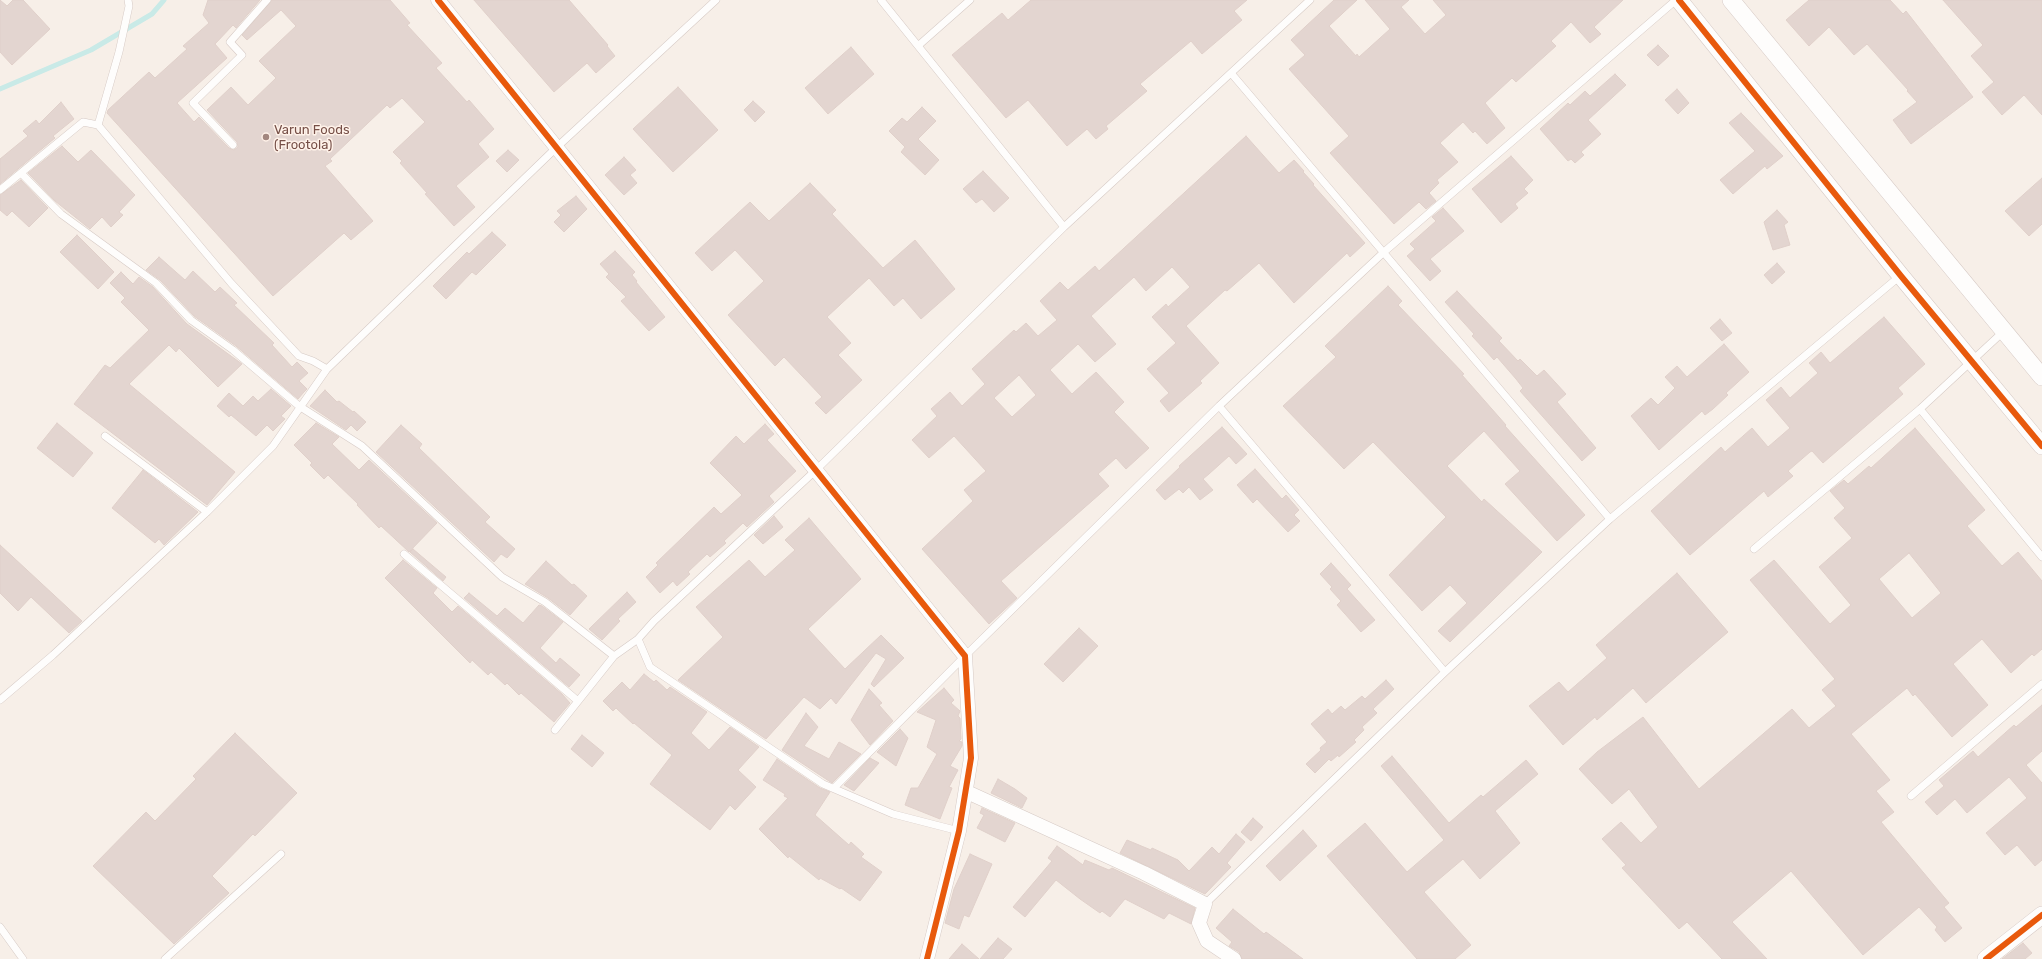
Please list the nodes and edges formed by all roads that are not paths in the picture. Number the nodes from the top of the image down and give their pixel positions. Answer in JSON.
{"nodes":[{"id":1,"x":267,"y":0,"type":"edge"},
{"id":2,"x":438,"y":0,"type":"edge"},
{"id":3,"x":716,"y":0,"type":"edge"},
{"id":4,"x":881,"y":0,"type":"edge"},
{"id":5,"x":970,"y":0,"type":"edge"},
{"id":6,"x":1310,"y":0,"type":"edge"},
{"id":7,"x":1676,"y":0,"type":"edge"},
{"id":8,"x":1679,"y":0,"type":"edge"},
{"id":9,"x":1731,"y":0,"type":"edge"},
{"id":10,"x":129,"y":3,"type":"edge"},
{"id":11,"x":919,"y":45,"type":"junction"},
{"id":12,"x":1231,"y":72,"type":"junction"},
{"id":13,"x":98,"y":125,"type":"junction"},
{"id":14,"x":233,"y":145,"type":"dead end"},
{"id":15,"x":557,"y":147,"type":"junction"},
{"id":16,"x":21,"y":173,"type":"junction"},
{"id":17,"x":0,"y":190,"type":"edge"},
{"id":18,"x":1064,"y":227,"type":"junction"},
{"id":19,"x":1384,"y":252,"type":"junction"},
{"id":20,"x":1901,"y":276,"type":"junction"},
{"id":21,"x":2004,"y":331,"type":"junction"},
{"id":22,"x":1972,"y":362,"type":"junction"},
{"id":23,"x":327,"y":369,"type":"junction"},
{"id":24,"x":2042,"y":377,"type":"edge"},
{"id":25,"x":299,"y":406,"type":"junction"},
{"id":26,"x":1219,"y":406,"type":"junction"},
{"id":27,"x":1920,"y":409,"type":"junction"},
{"id":28,"x":105,"y":436,"type":"dead end"},
{"id":29,"x":2042,"y":446,"type":"edge"},
{"id":30,"x":816,"y":470,"type":"junction"},
{"id":31,"x":207,"y":512,"type":"junction"},
{"id":32,"x":1610,"y":519,"type":"junction"},
{"id":33,"x":1754,"y":549,"type":"dead end"},
{"id":34,"x":404,"y":554,"type":"dead end"},
{"id":35,"x":2042,"y":557,"type":"edge"},
{"id":36,"x":638,"y":639,"type":"junction"},
{"id":37,"x":614,"y":656,"type":"junction"},
{"id":38,"x":965,"y":656,"type":"junction"},
{"id":39,"x":1445,"y":672,"type":"junction"},
{"id":40,"x":2042,"y":684,"type":"edge"},
{"id":41,"x":0,"y":700,"type":"edge"},
{"id":42,"x":578,"y":701,"type":"junction"},
{"id":43,"x":555,"y":730,"type":"dead end"},
{"id":44,"x":834,"y":788,"type":"junction"},
{"id":45,"x":967,"y":792,"type":"junction"},
{"id":46,"x":1911,"y":796,"type":"dead end"},
{"id":47,"x":959,"y":831,"type":"junction"},
{"id":48,"x":281,"y":854,"type":"dead end"},
{"id":49,"x":1205,"y":904,"type":"junction"},
{"id":50,"x":2042,"y":915,"type":"edge"},
{"id":51,"x":0,"y":927,"type":"edge"},
{"id":52,"x":23,"y":959,"type":"edge"},
{"id":53,"x":165,"y":959,"type":"edge"},
{"id":54,"x":926,"y":959,"type":"edge"},
{"id":55,"x":1234,"y":959,"type":"edge"},
{"id":56,"x":1986,"y":959,"type":"edge"}],
"edges":[{"from":1,"to":14,"type":"lane"},
{"from":2,"to":15,"type":"street"},
{"from":3,"to":15,"type":"lane"},
{"from":4,"to":11,"type":"lane"},
{"from":5,"to":11,"type":"lane"},
{"from":6,"to":12,"type":"lane"},
{"from":7,"to":19,"type":"lane"},
{"from":8,"to":20,"type":"street"},
{"from":9,"to":21,"type":"street"},
{"from":10,"to":13,"type":"lane"},
{"from":11,"to":18,"type":"lane"},
{"from":12,"to":18,"type":"lane"},
{"from":12,"to":19,"type":"lane"},
{"from":13,"to":16,"type":"lane"},
{"from":13,"to":23,"type":"lane"},
{"from":15,"to":23,"type":"lane"},
{"from":15,"to":30,"type":"street"},
{"from":16,"to":17,"type":"lane"},
{"from":16,"to":25,"type":"lane"},
{"from":18,"to":30,"type":"lane"},
{"from":19,"to":26,"type":"lane"},
{"from":19,"to":32,"type":"lane"},
{"from":20,"to":22,"type":"street"},
{"from":20,"to":32,"type":"lane"},
{"from":21,"to":22,"type":"lane"},
{"from":21,"to":24,"type":"street"},
{"from":22,"to":27,"type":"lane"},
{"from":22,"to":29,"type":"street"},
{"from":23,"to":25,"type":"lane"},
{"from":25,"to":31,"type":"lane"},
{"from":25,"to":37,"type":"lane"},
{"from":26,"to":38,"type":"lane"},
{"from":26,"to":39,"type":"lane"},
{"from":27,"to":33,"type":"lane"},
{"from":27,"to":35,"type":"lane"},
{"from":28,"to":31,"type":"lane"},
{"from":30,"to":36,"type":"lane"},
{"from":30,"to":38,"type":"street"},
{"from":31,"to":41,"type":"lane"},
{"from":32,"to":39,"type":"lane"},
{"from":34,"to":42,"type":"lane"},
{"from":36,"to":37,"type":"lane"},
{"from":36,"to":44,"type":"lane"},
{"from":37,"to":42,"type":"lane"},
{"from":38,"to":44,"type":"lane"},
{"from":38,"to":45,"type":"street"},
{"from":39,"to":49,"type":"lane"},
{"from":40,"to":46,"type":"lane"},
{"from":42,"to":43,"type":"lane"},
{"from":44,"to":47,"type":"lane"},
{"from":45,"to":47,"type":"street"},
{"from":45,"to":49,"type":"street"},
{"from":47,"to":54,"type":"street"},
{"from":48,"to":53,"type":"lane"},
{"from":49,"to":55,"type":"street"},
{"from":50,"to":56,"type":"street"},
{"from":51,"to":52,"type":"lane"}]}
